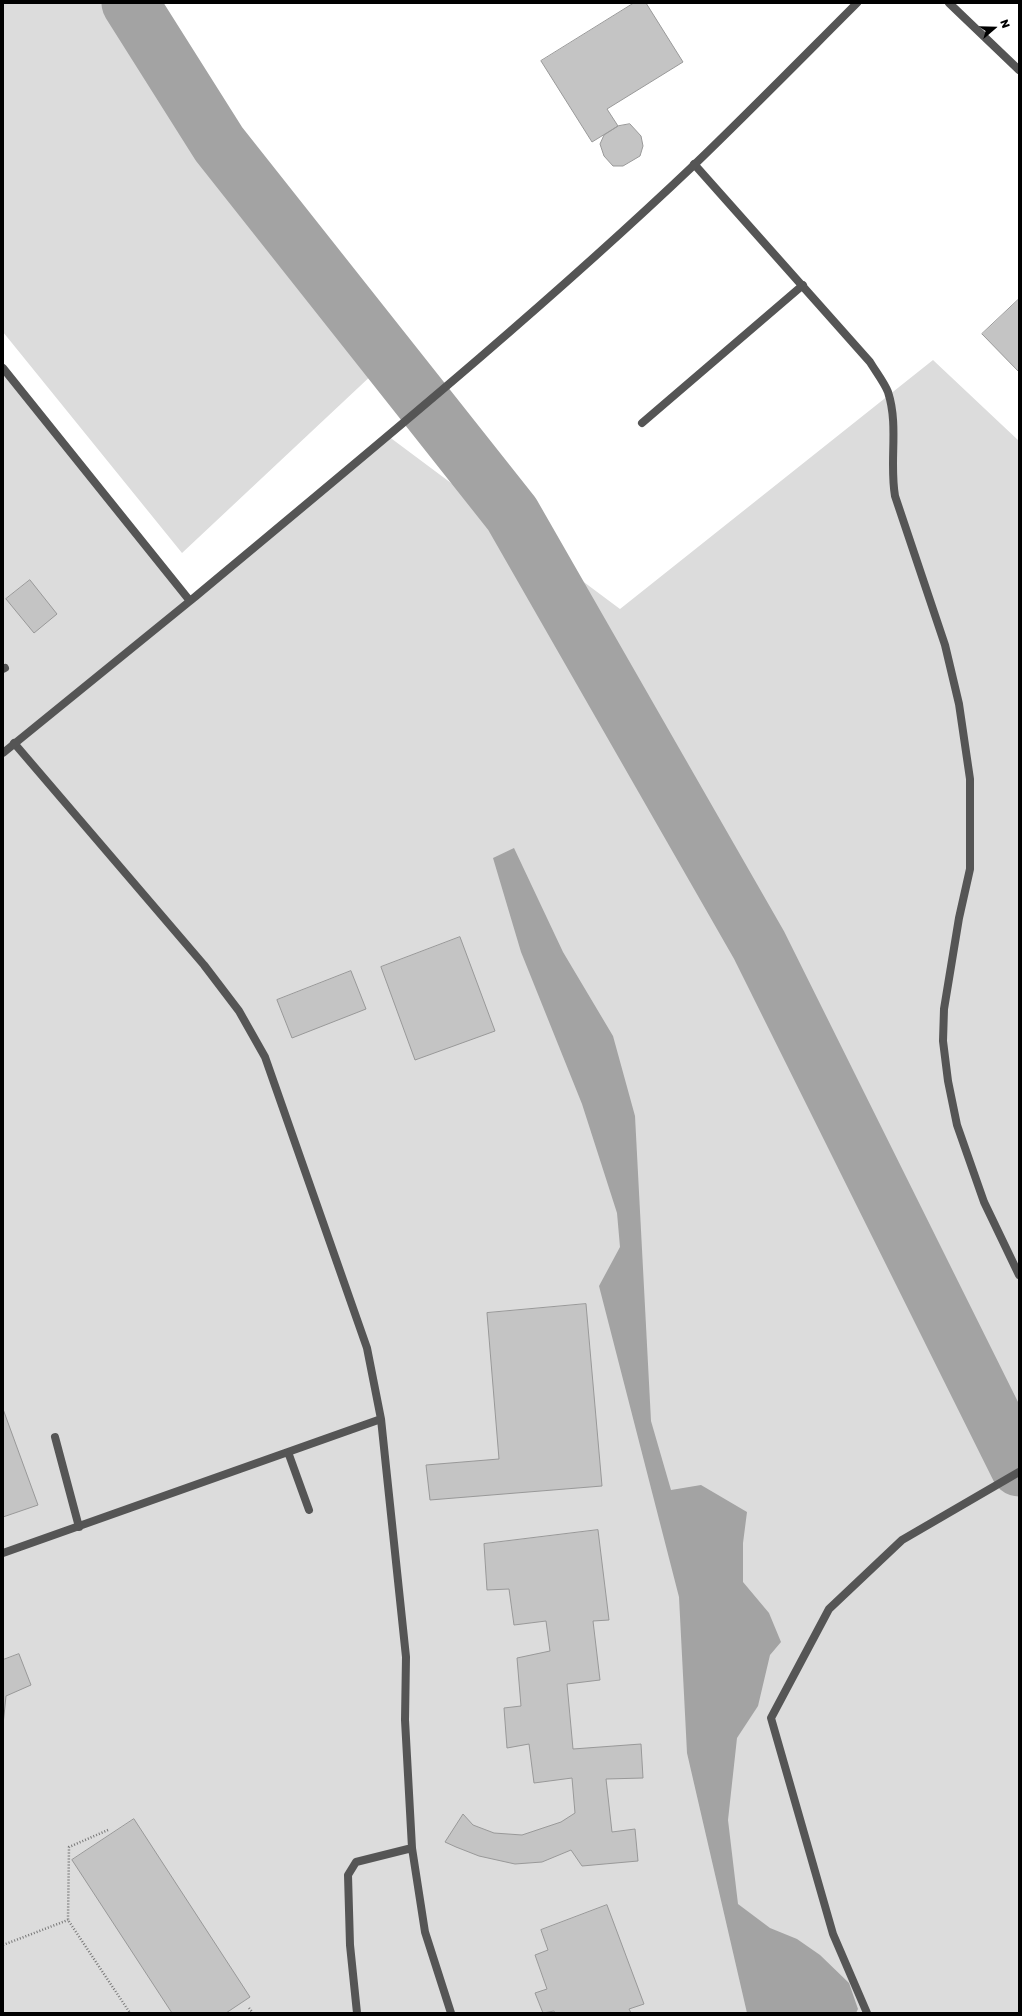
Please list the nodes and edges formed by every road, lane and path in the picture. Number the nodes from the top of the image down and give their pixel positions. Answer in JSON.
{"nodes":[{"id":1,"x":857,"y":3,"type":"edge"},
{"id":2,"x":949,"y":3,"type":"edge"},
{"id":3,"x":1019,"y":70,"type":"edge"},
{"id":4,"x":694,"y":164,"type":"junction"},
{"id":5,"x":803,"y":285,"type":"junction"},
{"id":6,"x":3,"y":368,"type":"edge"},
{"id":7,"x":642,"y":423,"type":"dead end"},
{"id":8,"x":190,"y":601,"type":"junction"},
{"id":9,"x":14,"y":743,"type":"junction"},
{"id":10,"x":3,"y":753,"type":"edge"},
{"id":11,"x":1019,"y":1275,"type":"edge"},
{"id":12,"x":381,"y":1419,"type":"junction"},
{"id":13,"x":55,"y":1437,"type":"dead end"},
{"id":14,"x":288,"y":1452,"type":"junction"},
{"id":15,"x":1019,"y":1472,"type":"edge"},
{"id":16,"x":309,"y":1510,"type":"dead end"},
{"id":17,"x":79,"y":1527,"type":"junction"},
{"id":18,"x":3,"y":1553,"type":"edge"},
{"id":19,"x":108,"y":1830,"type":"dead end"},
{"id":20,"x":412,"y":1848,"type":"junction"},
{"id":21,"x":68,"y":1920,"type":"junction"},
{"id":22,"x":3,"y":1944,"type":"edge"},
{"id":23,"x":249,"y":2008,"type":"dead end"},
{"id":24,"x":130,"y":2013,"type":"edge"},
{"id":25,"x":253,"y":2013,"type":"edge"},
{"id":26,"x":357,"y":2013,"type":"edge"},
{"id":27,"x":451,"y":2013,"type":"edge"},
{"id":28,"x":867,"y":2013,"type":"edge"}],
"edges":[{"from":1,"to":4,"type":"street"},
{"from":2,"to":3,"type":"street"},
{"from":4,"to":5,"type":"street"},
{"from":4,"to":8,"type":"street"},
{"from":5,"to":7,"type":"street"},
{"from":5,"to":11,"type":"street"},
{"from":6,"to":8,"type":"street"},
{"from":8,"to":9,"type":"street"},
{"from":9,"to":10,"type":"street"},
{"from":9,"to":12,"type":"street"},
{"from":12,"to":14,"type":"street"},
{"from":12,"to":20,"type":"street"},
{"from":13,"to":17,"type":"street"},
{"from":14,"to":16,"type":"street"},
{"from":14,"to":17,"type":"street"},
{"from":15,"to":28,"type":"street"},
{"from":17,"to":18,"type":"street"},
{"from":19,"to":21,"type":"path"},
{"from":20,"to":26,"type":"street"},
{"from":20,"to":27,"type":"street"},
{"from":21,"to":22,"type":"path"},
{"from":21,"to":24,"type":"path"},
{"from":23,"to":25,"type":"path"}]}
